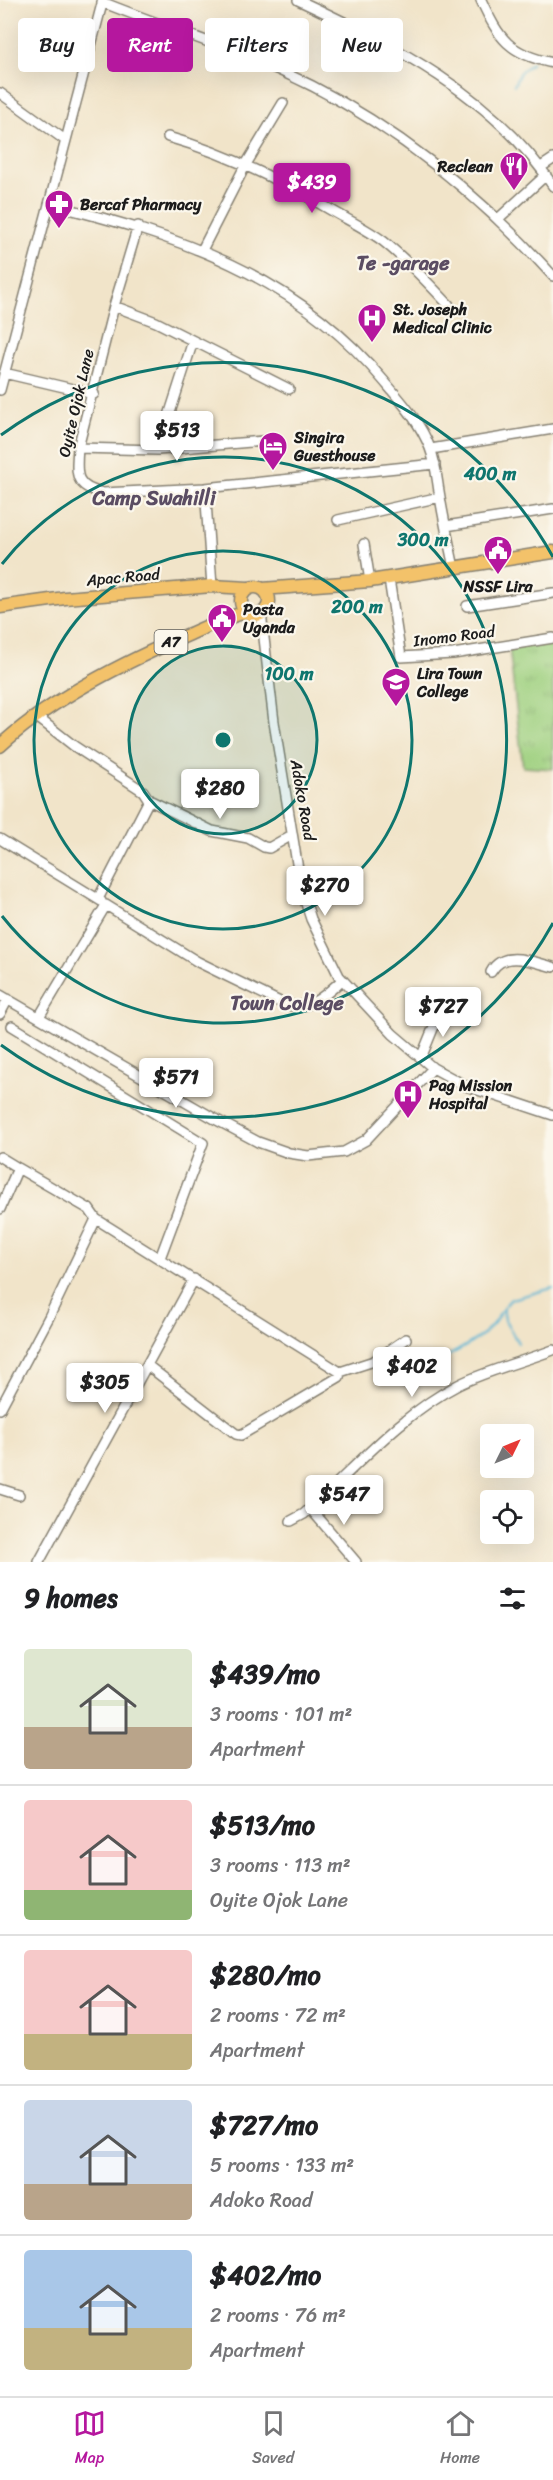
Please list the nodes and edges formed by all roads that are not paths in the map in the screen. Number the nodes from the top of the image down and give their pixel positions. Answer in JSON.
{"nodes":[{"id":1,"x":298,"y":0,"type":"edge"},
{"id":2,"x":481,"y":0,"type":"edge"},
{"id":3,"x":102,"y":1,"type":"edge"},
{"id":4,"x":553,"y":63,"type":"edge"},
{"id":5,"x":0,"y":93,"type":"edge"},
{"id":6,"x":283,"y":103,"type":"dead end"},
{"id":7,"x":168,"y":137,"type":"dead end"},
{"id":8,"x":65,"y":140,"type":"junction"},
{"id":9,"x":553,"y":159,"type":"edge"},
{"id":10,"x":245,"y":166,"type":"junction"},
{"id":11,"x":543,"y":171,"type":"junction"},
{"id":12,"x":553,"y":186,"type":"edge"},
{"id":13,"x":48,"y":204,"type":"junction"},
{"id":14,"x":499,"y":218,"type":"junction"},
{"id":15,"x":138,"y":226,"type":"junction"},
{"id":16,"x":202,"y":250,"type":"junction"},
{"id":17,"x":553,"y":276,"type":"edge"},
{"id":18,"x":449,"y":305,"type":"dead end"},
{"id":19,"x":114,"y":306,"type":"junction"},
{"id":20,"x":193,"y":341,"type":"junction"},
{"id":21,"x":4,"y":373,"type":"junction"},
{"id":22,"x":289,"y":389,"type":"dead end"},
{"id":23,"x":0,"y":390,"type":"edge"},
{"id":24,"x":94,"y":394,"type":"junction"},
{"id":25,"x":553,"y":429,"type":"edge"},
{"id":26,"x":275,"y":440,"type":"dead end"},
{"id":27,"x":78,"y":448,"type":"junction"},
{"id":28,"x":431,"y":449,"type":"junction"},
{"id":29,"x":158,"y":450,"type":"junction"},
{"id":30,"x":435,"y":464,"type":"junction"},
{"id":31,"x":205,"y":488,"type":"junction"},
{"id":32,"x":440,"y":497,"type":"junction"},
{"id":33,"x":553,"y":509,"type":"edge"},
{"id":34,"x":338,"y":520,"type":"dead end"},
{"id":35,"x":446,"y":526,"type":"junction"},
{"id":36,"x":364,"y":544,"type":"dead end"},
{"id":37,"x":553,"y":552,"type":"edge"},
{"id":38,"x":454,"y":568,"type":"junction"},
{"id":39,"x":389,"y":579,"type":"junction"},
{"id":40,"x":370,"y":581,"type":"junction"},
{"id":41,"x":212,"y":586,"type":"junction"},
{"id":42,"x":248,"y":588,"type":"junction"},
{"id":43,"x":265,"y":593,"type":"junction"},
{"id":44,"x":553,"y":593,"type":"edge"},
{"id":45,"x":467,"y":606,"type":"dead end"},
{"id":46,"x":0,"y":607,"type":"edge"},
{"id":47,"x":244,"y":609,"type":"junction"},
{"id":48,"x":261,"y":613,"type":"junction"},
{"id":49,"x":553,"y":638,"type":"edge"},
{"id":50,"x":35,"y":713,"type":"junction"},
{"id":51,"x":0,"y":736,"type":"edge"},
{"id":52,"x":0,"y":746,"type":"edge"},
{"id":53,"x":149,"y":800,"type":"junction"},
{"id":54,"x":292,"y":835,"type":"junction"},
{"id":55,"x":0,"y":839,"type":"edge"},
{"id":56,"x":102,"y":902,"type":"junction"},
{"id":57,"x":553,"y":967,"type":"edge"},
{"id":58,"x":491,"y":972,"type":"dead end"},
{"id":59,"x":342,"y":980,"type":"junction"},
{"id":60,"x":4,"y":997,"type":"edge"},
{"id":61,"x":450,"y":1005,"type":"dead end"},
{"id":62,"x":0,"y":1014,"type":"edge"},
{"id":63,"x":39,"y":1017,"type":"junction"},
{"id":64,"x":12,"y":1026,"type":"dead end"},
{"id":65,"x":421,"y":1058,"type":"junction"},
{"id":66,"x":433,"y":1068,"type":"junction"},
{"id":67,"x":553,"y":1115,"type":"edge"},
{"id":68,"x":0,"y":1157,"type":"edge"},
{"id":69,"x":18,"y":1168,"type":"junction"},
{"id":70,"x":0,"y":1209,"type":"edge"},
{"id":71,"x":96,"y":1219,"type":"junction"},
{"id":72,"x":160,"y":1258,"type":"junction"},
{"id":73,"x":194,"y":1279,"type":"junction"},
{"id":74,"x":406,"y":1340,"type":"dead end"},
{"id":75,"x":553,"y":1350,"type":"edge"},
{"id":76,"x":147,"y":1365,"type":"junction"},
{"id":77,"x":340,"y":1371,"type":"junction"},
{"id":78,"x":0,"y":1409,"type":"edge"},
{"id":79,"x":0,"y":1489,"type":"edge"},
{"id":80,"x":19,"y":1495,"type":"dead end"},
{"id":81,"x":310,"y":1508,"type":"junction"},
{"id":82,"x":291,"y":1521,"type":"dead end"},
{"id":83,"x":39,"y":1562,"type":"edge"},
{"id":84,"x":356,"y":1562,"type":"edge"}],
"edges":[{"from":1,"to":11,"type":"street"},
{"from":2,"to":4,"type":"street"},
{"from":3,"to":8,"type":"street"},
{"from":3,"to":14,"type":"street"},
{"from":5,"to":8,"type":"street"},
{"from":6,"to":10,"type":"street"},
{"from":7,"to":10,"type":"street"},
{"from":8,"to":13,"type":"street"},
{"from":9,"to":11,"type":"street"},
{"from":10,"to":16,"type":"street"},
{"from":10,"to":18,"type":"street"},
{"from":11,"to":12,"type":"street"},
{"from":11,"to":14,"type":"street"},
{"from":13,"to":15,"type":"street"},
{"from":13,"to":21,"type":"street"},
{"from":14,"to":17,"type":"street"},
{"from":15,"to":16,"type":"street"},
{"from":15,"to":19,"type":"street","name":"Oyite Ojok Lane"},
{"from":16,"to":28,"type":"street"},
{"from":19,"to":20,"type":"street"},
{"from":19,"to":24,"type":"street","name":"Oyite Ojok Lane"},
{"from":20,"to":22,"type":"street"},
{"from":20,"to":29,"type":"street"},
{"from":21,"to":23,"type":"street"},
{"from":21,"to":24,"type":"street"},
{"from":24,"to":27,"type":"street","name":"Oyite Ojok Lane"},
{"from":25,"to":28,"type":"street"},
{"from":26,"to":29,"type":"street"},
{"from":27,"to":29,"type":"street"},
{"from":27,"to":31,"type":"street","name":"Oyite Ojok Lane"},
{"from":28,"to":30,"type":"street"},
{"from":30,"to":31,"type":"street","name":"Oyite Ojok Lane"},
{"from":30,"to":32,"type":"street"},
{"from":31,"to":41,"type":"street"},
{"from":32,"to":34,"type":"street"},
{"from":32,"to":35,"type":"street"},
{"from":33,"to":35,"type":"street"},
{"from":35,"to":38,"type":"street"},
{"from":36,"to":40,"type":"street"},
{"from":37,"to":38,"type":"main road"},
{"from":38,"to":39,"type":"main road"},
{"from":39,"to":40,"type":"main road"},
{"from":39,"to":49,"type":"street","name":"Inomo Road"},
{"from":40,"to":43,"type":"main road"},
{"from":41,"to":42,"type":"main road","name":"Apac Road"},
{"from":41,"to":46,"type":"main road","name":"Apac Road"},
{"from":42,"to":43,"type":"main road"},
{"from":42,"to":47,"type":"main road"},
{"from":43,"to":48,"type":"main road"},
{"from":44,"to":45,"type":"street"},
{"from":47,"to":48,"type":"main road","number":"A7"},
{"from":47,"to":50,"type":"main road","number":"A7"},
{"from":48,"to":54,"type":"street","name":"Adoko Road"},
{"from":50,"to":51,"type":"main road","number":"A7"},
{"from":50,"to":52,"type":"main road","number":"A7"},
{"from":50,"to":53,"type":"street"},
{"from":53,"to":54,"type":"street"},
{"from":53,"to":56,"type":"street"},
{"from":54,"to":59,"type":"street","name":"Adoko Road"},
{"from":55,"to":56,"type":"street"},
{"from":56,"to":59,"type":"street"},
{"from":56,"to":63,"type":"street"},
{"from":57,"to":58,"type":"street"},
{"from":59,"to":65,"type":"street","name":"Adoko Road"},
{"from":60,"to":62,"type":"street"},
{"from":60,"to":63,"type":"street"},
{"from":61,"to":65,"type":"street"},
{"from":63,"to":66,"type":"street"},
{"from":64,"to":72,"type":"street"},
{"from":65,"to":66,"type":"street","name":"Adoko Road"},
{"from":66,"to":67,"type":"street","name":"Adoko Road"},
{"from":68,"to":69,"type":"street"},
{"from":69,"to":70,"type":"street"},
{"from":69,"to":71,"type":"street"},
{"from":71,"to":72,"type":"street"},
{"from":71,"to":78,"type":"street"},
{"from":72,"to":73,"type":"street"},
{"from":73,"to":76,"type":"street"},
{"from":73,"to":77,"type":"street"},
{"from":74,"to":77,"type":"street"},
{"from":75,"to":81,"type":"street"},
{"from":76,"to":77,"type":"street"},
{"from":76,"to":83,"type":"street"},
{"from":79,"to":80,"type":"street"},
{"from":81,"to":82,"type":"street"},
{"from":81,"to":84,"type":"street"}]}
